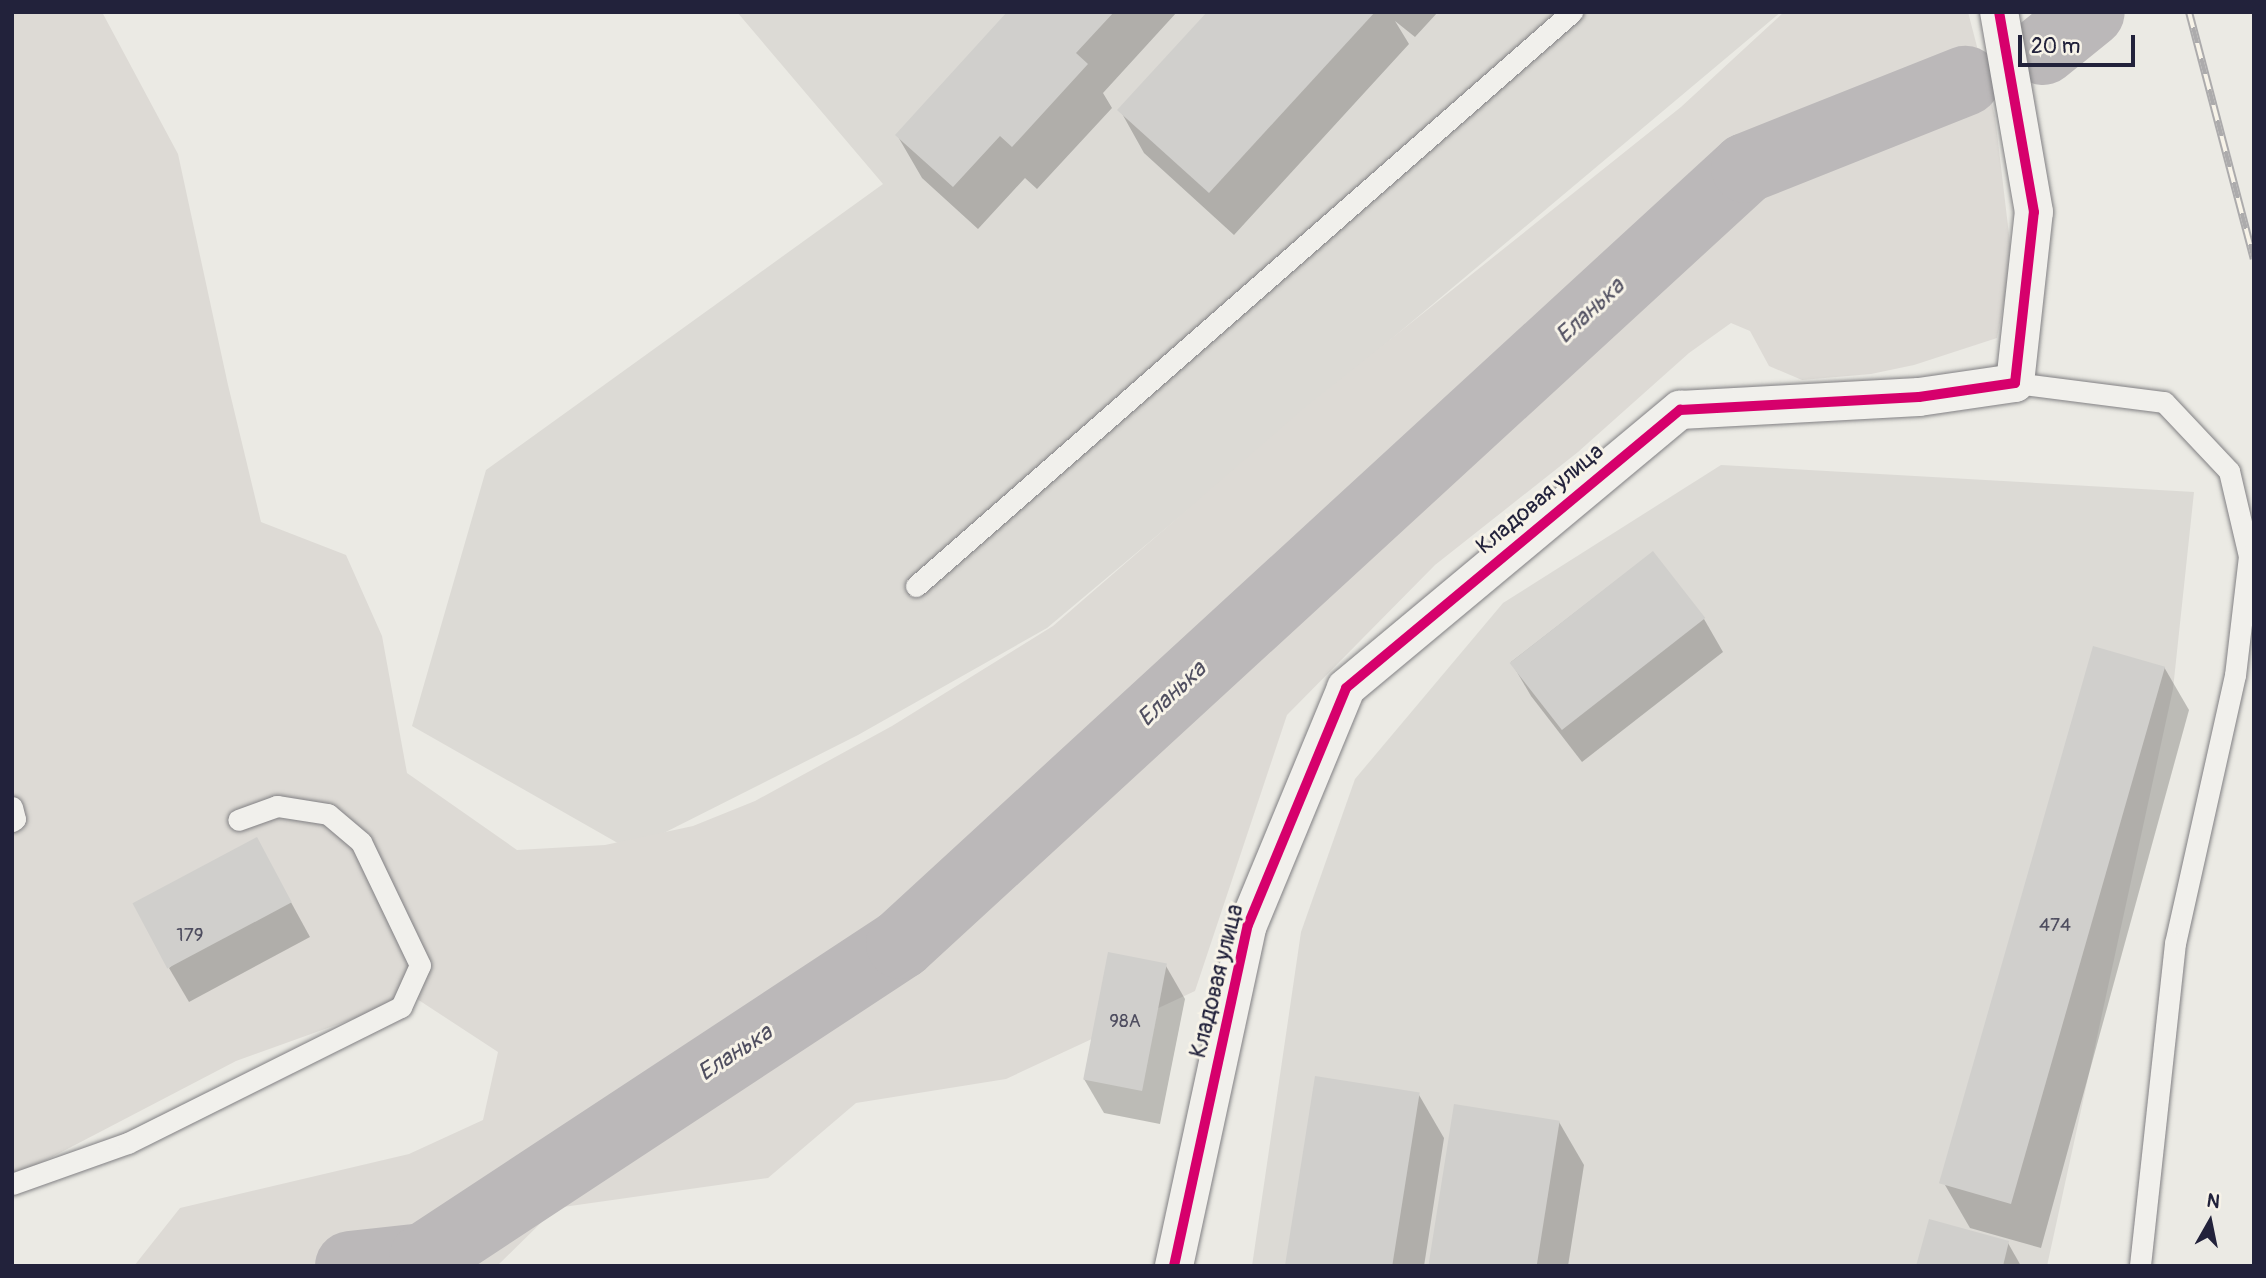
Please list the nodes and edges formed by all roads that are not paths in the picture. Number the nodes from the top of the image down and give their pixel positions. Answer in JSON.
{"nodes":[{"id":1,"x":1572,"y":12,"type":"edge"},
{"id":2,"x":1999,"y":12,"type":"edge"},
{"id":3,"x":2015,"y":383,"type":"junction"},
{"id":4,"x":916,"y":586,"type":"dead end"},
{"id":5,"x":12,"y":807,"type":"edge"},
{"id":6,"x":238,"y":820,"type":"dead end"},
{"id":7,"x":12,"y":821,"type":"edge"},
{"id":8,"x":12,"y":1184,"type":"edge"},
{"id":9,"x":1174,"y":1266,"type":"edge"},
{"id":10,"x":2140,"y":1266,"type":"edge"}],
"edges":[{"from":1,"to":4,"type":"lane"},
{"from":2,"to":3,"type":"street"},
{"from":3,"to":9,"type":"street","name":"Кладовая улица"},
{"from":3,"to":10,"type":"lane"},
{"from":5,"to":7,"type":"lane"},
{"from":6,"to":8,"type":"lane"}]}
